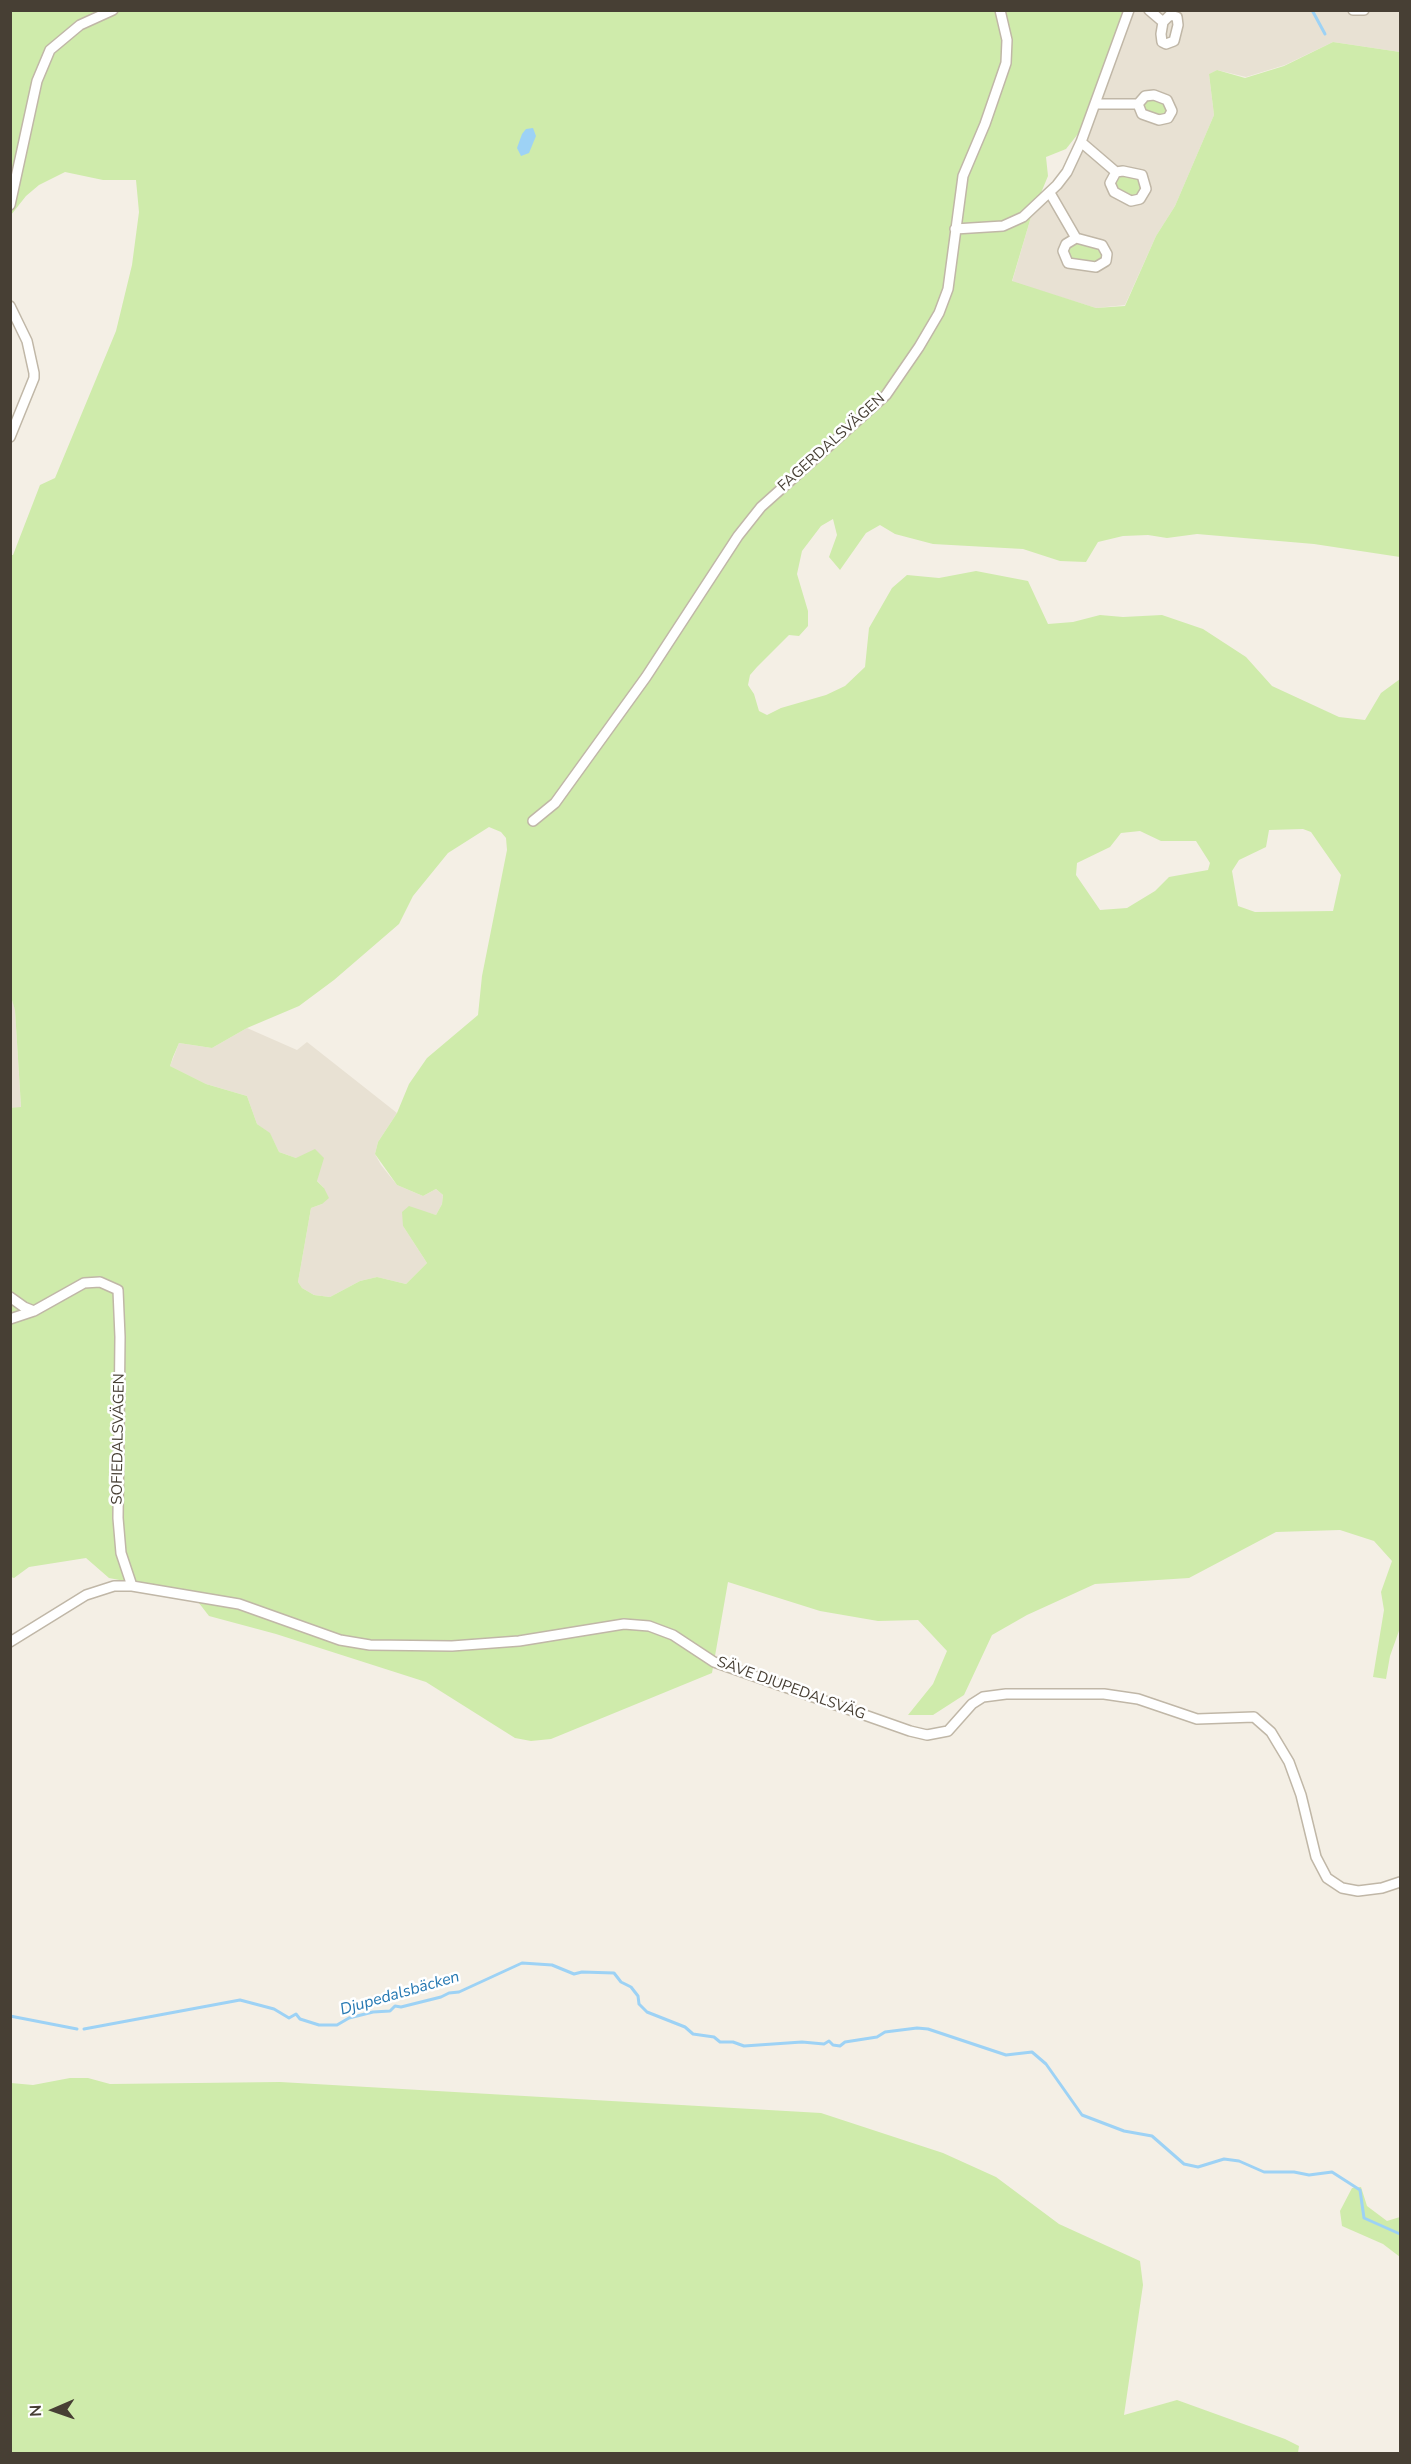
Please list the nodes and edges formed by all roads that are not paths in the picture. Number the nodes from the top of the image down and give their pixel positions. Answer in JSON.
{"nodes":[{"id":1,"x":113,"y":10,"type":"edge"},
{"id":2,"x":1000,"y":10,"type":"edge"},
{"id":3,"x":1129,"y":10,"type":"edge"},
{"id":4,"x":1149,"y":10,"type":"edge"},
{"id":5,"x":1353,"y":10,"type":"edge"},
{"id":6,"x":1364,"y":10,"type":"edge"},
{"id":7,"x":1163,"y":22,"type":"dead end"},
{"id":8,"x":1095,"y":104,"type":"junction"},
{"id":9,"x":1138,"y":104,"type":"dead end"},
{"id":10,"x":1081,"y":142,"type":"junction"},
{"id":11,"x":1116,"y":172,"type":"dead end"},
{"id":12,"x":1050,"y":193,"type":"junction"},
{"id":13,"x":10,"y":204,"type":"edge"},
{"id":14,"x":955,"y":229,"type":"junction"},
{"id":15,"x":1076,"y":238,"type":"junction"},
{"id":16,"x":10,"y":306,"type":"edge"},
{"id":17,"x":10,"y":437,"type":"edge"},
{"id":18,"x":533,"y":821,"type":"dead end"},
{"id":19,"x":10,"y":1297,"type":"edge"},
{"id":20,"x":34,"y":1311,"type":"junction"},
{"id":21,"x":10,"y":1319,"type":"edge"},
{"id":22,"x":132,"y":1586,"type":"junction"},
{"id":23,"x":10,"y":1642,"type":"edge"},
{"id":24,"x":1401,"y":1882,"type":"edge"}],
"edges":[{"from":1,"to":13,"type":"street"},
{"from":2,"to":14,"type":"street","name":"FAGERDALSVÄGEN"},
{"from":3,"to":8,"type":"street"},
{"from":4,"to":7,"type":"street"},
{"from":5,"to":6,"type":"street"},
{"from":8,"to":9,"type":"street"},
{"from":8,"to":10,"type":"street"},
{"from":10,"to":11,"type":"street"},
{"from":10,"to":12,"type":"street"},
{"from":12,"to":14,"type":"street"},
{"from":12,"to":15,"type":"street"},
{"from":14,"to":18,"type":"street","name":"FAGERDALSVÄGEN"},
{"from":15,"to":15,"type":"street"},
{"from":16,"to":17,"type":"street"},
{"from":19,"to":20,"type":"street"},
{"from":20,"to":21,"type":"street"},
{"from":20,"to":22,"type":"street","name":"SOFIEDALSVÄGEN"},
{"from":22,"to":23,"type":"street","name":"SÄVE DJUPEDALSVÄG"},
{"from":22,"to":24,"type":"street","name":"SÄVE DJUPEDALSVÄG"}]}
